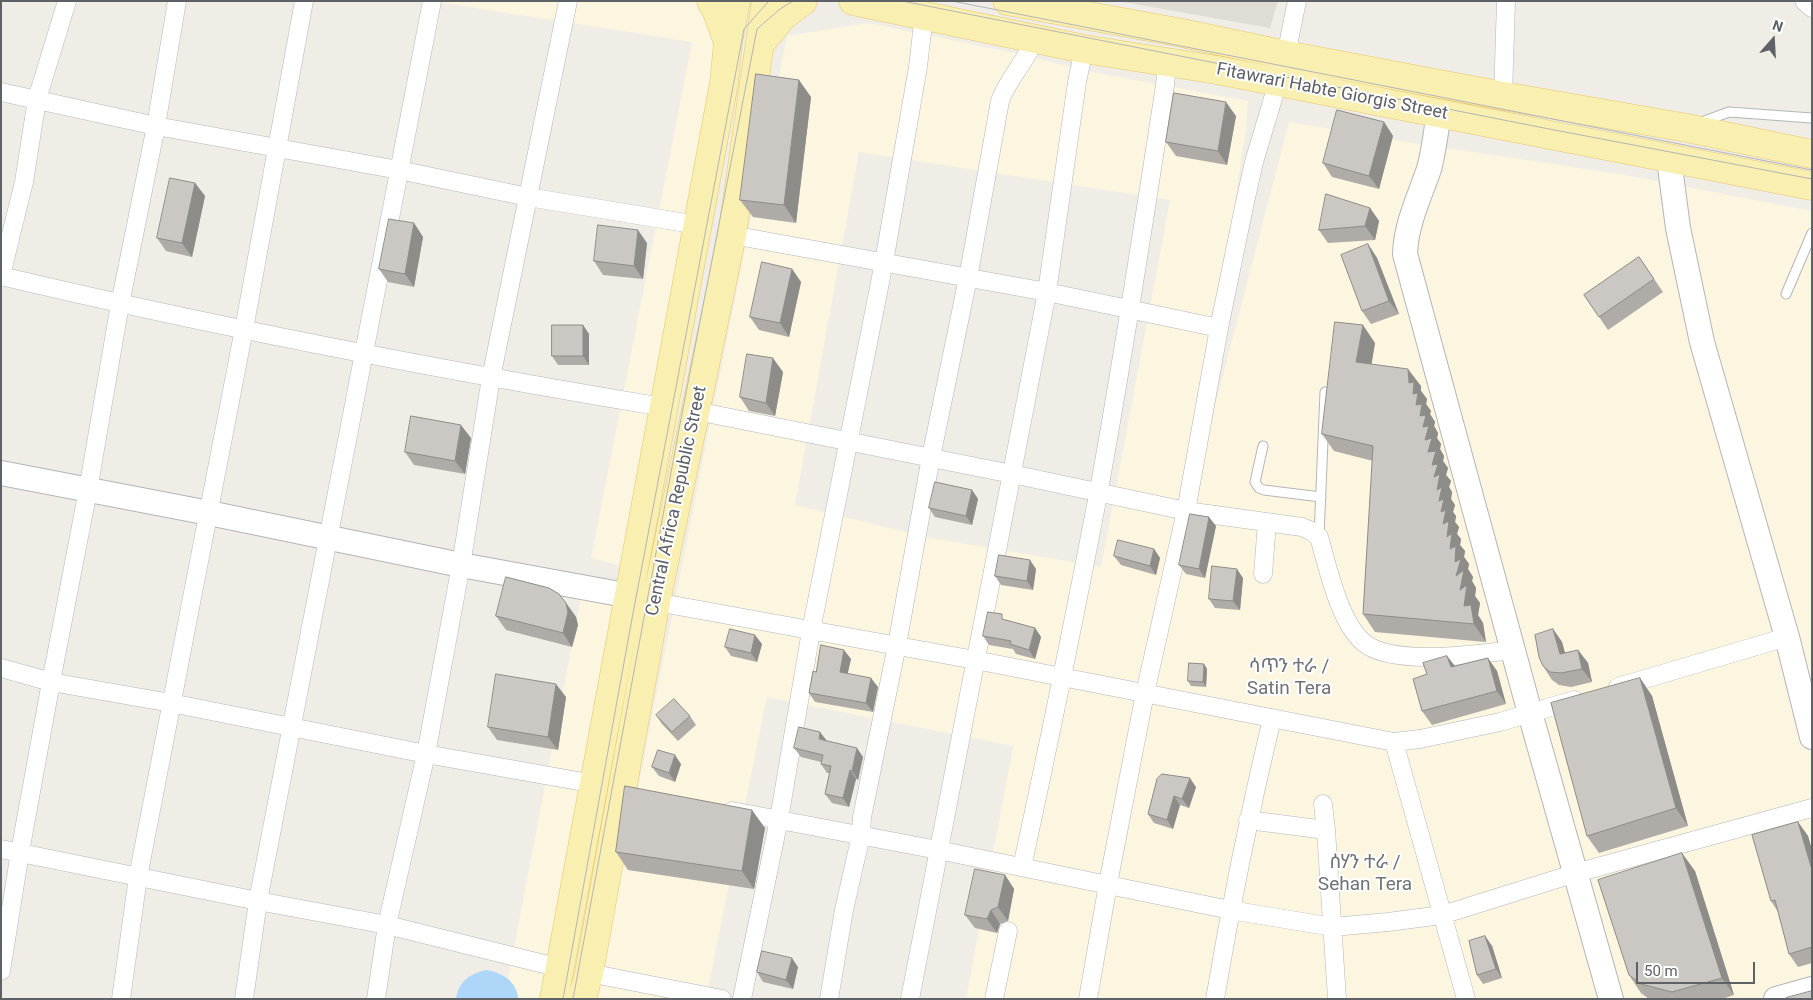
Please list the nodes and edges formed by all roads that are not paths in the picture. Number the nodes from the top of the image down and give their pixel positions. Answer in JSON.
{"nodes":[{"id":1,"x":66,"y":1,"type":"edge"},
{"id":2,"x":177,"y":1,"type":"edge"},
{"id":3,"x":304,"y":1,"type":"edge"},
{"id":4,"x":432,"y":1,"type":"edge"},
{"id":5,"x":568,"y":1,"type":"edge"},
{"id":6,"x":711,"y":1,"type":"edge"},
{"id":7,"x":736,"y":1,"type":"edge"},
{"id":8,"x":766,"y":1,"type":"edge"},
{"id":9,"x":803,"y":1,"type":"edge"},
{"id":10,"x":853,"y":1,"type":"edge"},
{"id":11,"x":1007,"y":1,"type":"edge"},
{"id":12,"x":1297,"y":1,"type":"edge"},
{"id":13,"x":1506,"y":1,"type":"edge"},
{"id":14,"x":1804,"y":1,"type":"edge"},
{"id":15,"x":1812,"y":8,"type":"edge"},
{"id":16,"x":924,"y":15,"type":"junction"},
{"id":17,"x":1034,"y":38,"type":"junction"},
{"id":18,"x":728,"y":42,"type":"junction"},
{"id":19,"x":760,"y":44,"type":"junction"},
{"id":20,"x":1084,"y":49,"type":"junction"},
{"id":21,"x":1286,"y":55,"type":"junction"},
{"id":22,"x":1167,"y":61,"type":"junction"},
{"id":23,"x":1277,"y":82,"type":"junction"},
{"id":24,"x":1,"y":92,"type":"edge"},
{"id":25,"x":1503,"y":96,"type":"junction"},
{"id":26,"x":37,"y":99,"type":"junction"},
{"id":27,"x":1439,"y":112,"type":"junction"},
{"id":28,"x":1812,"y":118,"type":"edge"},
{"id":29,"x":156,"y":126,"type":"junction"},
{"id":30,"x":1687,"y":128,"type":"junction"},
{"id":31,"x":276,"y":148,"type":"junction"},
{"id":32,"x":1812,"y":154,"type":"edge"},
{"id":33,"x":1669,"y":159,"type":"junction"},
{"id":34,"x":399,"y":170,"type":"junction"},
{"id":35,"x":1812,"y":186,"type":"edge"},
{"id":36,"x":528,"y":197,"type":"junction"},
{"id":37,"x":698,"y":225,"type":"junction"},
{"id":38,"x":1812,"y":233,"type":"edge"},
{"id":39,"x":732,"y":235,"type":"junction"},
{"id":40,"x":884,"y":262,"type":"junction"},
{"id":41,"x":1,"y":275,"type":"edge"},
{"id":42,"x":968,"y":278,"type":"junction"},
{"id":43,"x":1047,"y":292,"type":"junction"},
{"id":44,"x":1786,"y":294,"type":"dead end"},
{"id":45,"x":120,"y":304,"type":"junction"},
{"id":46,"x":1130,"y":308,"type":"junction"},
{"id":47,"x":1219,"y":328,"type":"junction"},
{"id":48,"x":244,"y":329,"type":"junction"},
{"id":49,"x":363,"y":353,"type":"junction"},
{"id":50,"x":491,"y":378,"type":"junction"},
{"id":51,"x":1325,"y":392,"type":"edge"},
{"id":52,"x":663,"y":407,"type":"junction"},
{"id":53,"x":696,"y":411,"type":"junction"},
{"id":54,"x":848,"y":441,"type":"junction"},
{"id":55,"x":1263,"y":446,"type":"dead end"},
{"id":56,"x":931,"y":458,"type":"junction"},
{"id":57,"x":1,"y":473,"type":"edge"},
{"id":58,"x":1012,"y":474,"type":"junction"},
{"id":59,"x":88,"y":490,"type":"junction"},
{"id":60,"x":1098,"y":493,"type":"junction"},
{"id":61,"x":1321,"y":497,"type":"junction"},
{"id":62,"x":1186,"y":511,"type":"junction"},
{"id":63,"x":209,"y":513,"type":"junction"},
{"id":64,"x":1267,"y":522,"type":"junction"},
{"id":65,"x":1319,"y":537,"type":"junction"},
{"id":66,"x":328,"y":538,"type":"junction"},
{"id":67,"x":461,"y":565,"type":"junction"},
{"id":68,"x":1263,"y":574,"type":"dead end"},
{"id":69,"x":628,"y":595,"type":"junction"},
{"id":70,"x":656,"y":602,"type":"junction"},
{"id":71,"x":811,"y":631,"type":"junction"},
{"id":72,"x":1787,"y":637,"type":"junction"},
{"id":73,"x":897,"y":646,"type":"junction"},
{"id":74,"x":1513,"y":650,"type":"junction"},
{"id":75,"x":975,"y":660,"type":"junction"},
{"id":76,"x":1,"y":668,"type":"edge"},
{"id":77,"x":1062,"y":678,"type":"junction"},
{"id":78,"x":51,"y":682,"type":"junction"},
{"id":79,"x":1606,"y":690,"type":"edge"},
{"id":80,"x":1145,"y":693,"type":"junction"},
{"id":81,"x":1587,"y":696,"type":"edge"},
{"id":82,"x":171,"y":704,"type":"junction"},
{"id":83,"x":1530,"y":712,"type":"junction"},
{"id":84,"x":1272,"y":718,"type":"junction"},
{"id":85,"x":292,"y":728,"type":"junction"},
{"id":86,"x":1812,"y":737,"type":"edge"},
{"id":87,"x":1394,"y":742,"type":"junction"},
{"id":88,"x":426,"y":754,"type":"junction"},
{"id":89,"x":595,"y":784,"type":"junction"},
{"id":90,"x":1323,"y":804,"type":"dead end"},
{"id":91,"x":720,"y":808,"type":"edge"},
{"id":92,"x":1812,"y":808,"type":"edge"},
{"id":93,"x":779,"y":819,"type":"junction"},
{"id":94,"x":1248,"y":820,"type":"junction"},
{"id":95,"x":1326,"y":830,"type":"junction"},
{"id":96,"x":861,"y":835,"type":"junction"},
{"id":97,"x":1,"y":849,"type":"edge"},
{"id":98,"x":938,"y":850,"type":"junction"},
{"id":99,"x":20,"y":852,"type":"junction"},
{"id":100,"x":1022,"y":867,"type":"junction"},
{"id":101,"x":1576,"y":873,"type":"junction"},
{"id":102,"x":138,"y":877,"type":"junction"},
{"id":103,"x":1108,"y":884,"type":"junction"},
{"id":104,"x":258,"y":901,"type":"junction"},
{"id":105,"x":1230,"y":910,"type":"junction"},
{"id":106,"x":1442,"y":915,"type":"junction"},
{"id":107,"x":387,"y":925,"type":"junction"},
{"id":108,"x":1333,"y":927,"type":"junction"},
{"id":109,"x":1008,"y":931,"type":"dead end"},
{"id":110,"x":560,"y":968,"type":"junction"},
{"id":111,"x":1,"y":971,"type":"edge"},
{"id":112,"x":589,"y":973,"type":"junction"},
{"id":113,"x":1812,"y":989,"type":"edge"},
{"id":114,"x":1780,"y":998,"type":"edge"},
{"id":115,"x":121,"y":999,"type":"edge"},
{"id":116,"x":244,"y":999,"type":"edge"},
{"id":117,"x":376,"y":999,"type":"edge"},
{"id":118,"x":554,"y":999,"type":"edge"},
{"id":119,"x":582,"y":999,"type":"edge"},
{"id":120,"x":722,"y":999,"type":"edge"},
{"id":121,"x":742,"y":999,"type":"edge"},
{"id":122,"x":829,"y":999,"type":"edge"},
{"id":123,"x":910,"y":999,"type":"edge"},
{"id":124,"x":994,"y":999,"type":"edge"},
{"id":125,"x":1088,"y":999,"type":"edge"},
{"id":126,"x":1215,"y":999,"type":"edge"},
{"id":127,"x":1337,"y":999,"type":"edge"},
{"id":128,"x":1466,"y":999,"type":"edge"},
{"id":129,"x":1611,"y":999,"type":"edge"}],
"edges":[{"from":1,"to":26,"type":"street"},
{"from":2,"to":29,"type":"street"},
{"from":3,"to":31,"type":"street"},
{"from":4,"to":34,"type":"street"},
{"from":5,"to":36,"type":"street"},
{"from":6,"to":18,"type":"main road"},
{"from":7,"to":18,"type":"main road","name":"Central Africa Republic Street"},
{"from":8,"to":19,"type":"main road","name":"Central Africa Republic Street"},
{"from":9,"to":19,"type":"main road"},
{"from":10,"to":16,"type":"main road","name":"Fitawrari Habte Giorgis Street"},
{"from":11,"to":21,"type":"main road"},
{"from":12,"to":21,"type":"street"},
{"from":13,"to":25,"type":"street"},
{"from":14,"to":15,"type":"street"},
{"from":16,"to":17,"type":"main road","name":"Fitawrari Habte Giorgis Street"},
{"from":16,"to":40,"type":"street"},
{"from":17,"to":20,"type":"main road","name":"Fitawrari Habte Giorgis Street"},
{"from":17,"to":42,"type":"street"},
{"from":18,"to":37,"type":"main road","name":"Central Africa Republic Street"},
{"from":19,"to":39,"type":"main road","name":"Central Africa Republic Street"},
{"from":20,"to":22,"type":"main road","name":"Fitawrari Habte Giorgis Street"},
{"from":20,"to":43,"type":"street"},
{"from":21,"to":23,"type":"street"},
{"from":21,"to":25,"type":"main road"},
{"from":22,"to":23,"type":"main road","name":"Fitawrari Habte Giorgis Street"},
{"from":22,"to":46,"type":"street"},
{"from":23,"to":27,"type":"main road","name":"Fitawrari Habte Giorgis Street"},
{"from":23,"to":47,"type":"street"},
{"from":24,"to":26,"type":"street"},
{"from":25,"to":30,"type":"main road"},
{"from":26,"to":29,"type":"street"},
{"from":26,"to":41,"type":"street"},
{"from":27,"to":33,"type":"main road","name":"Fitawrari Habte Giorgis Street"},
{"from":27,"to":74,"type":"street"},
{"from":28,"to":30,"type":"lane"},
{"from":29,"to":31,"type":"street"},
{"from":29,"to":45,"type":"street"},
{"from":30,"to":32,"type":"main road"},
{"from":31,"to":34,"type":"street"},
{"from":31,"to":48,"type":"street"},
{"from":33,"to":35,"type":"main road","name":"Fitawrari Habte Giorgis Street"},
{"from":33,"to":72,"type":"street"},
{"from":34,"to":36,"type":"street"},
{"from":34,"to":49,"type":"street"},
{"from":36,"to":37,"type":"street"},
{"from":36,"to":50,"type":"street"},
{"from":37,"to":52,"type":"main road","name":"Central Africa Republic Street"},
{"from":38,"to":44,"type":"lane"},
{"from":39,"to":40,"type":"street"},
{"from":39,"to":53,"type":"main road","name":"Central Africa Republic Street"},
{"from":40,"to":42,"type":"street"},
{"from":40,"to":54,"type":"street"},
{"from":41,"to":45,"type":"street"},
{"from":42,"to":43,"type":"street"},
{"from":42,"to":56,"type":"street"},
{"from":43,"to":46,"type":"street"},
{"from":43,"to":58,"type":"street"},
{"from":45,"to":48,"type":"street"},
{"from":45,"to":59,"type":"street"},
{"from":46,"to":47,"type":"street"},
{"from":46,"to":60,"type":"street"},
{"from":47,"to":62,"type":"street"},
{"from":48,"to":49,"type":"street"},
{"from":48,"to":63,"type":"street"},
{"from":49,"to":50,"type":"street"},
{"from":49,"to":66,"type":"street"},
{"from":50,"to":52,"type":"street"},
{"from":50,"to":67,"type":"street"},
{"from":51,"to":61,"type":"lane"},
{"from":52,"to":69,"type":"main road","name":"Central Africa Republic Street"},
{"from":53,"to":54,"type":"street"},
{"from":53,"to":70,"type":"main road","name":"Central Africa Republic Street"},
{"from":54,"to":56,"type":"street"},
{"from":54,"to":71,"type":"street"},
{"from":55,"to":61,"type":"lane"},
{"from":56,"to":58,"type":"street"},
{"from":56,"to":73,"type":"street"},
{"from":57,"to":59,"type":"street"},
{"from":58,"to":60,"type":"street"},
{"from":58,"to":75,"type":"street"},
{"from":59,"to":63,"type":"street"},
{"from":59,"to":78,"type":"street"},
{"from":60,"to":62,"type":"street"},
{"from":60,"to":77,"type":"street"},
{"from":61,"to":65,"type":"lane"},
{"from":62,"to":64,"type":"street"},
{"from":62,"to":80,"type":"street"},
{"from":63,"to":66,"type":"street"},
{"from":63,"to":82,"type":"street"},
{"from":64,"to":65,"type":"street"},
{"from":64,"to":68,"type":"street"},
{"from":65,"to":74,"type":"street"},
{"from":66,"to":67,"type":"street"},
{"from":66,"to":85,"type":"street"},
{"from":67,"to":69,"type":"street"},
{"from":67,"to":88,"type":"street"},
{"from":69,"to":70,"type":"street"},
{"from":69,"to":89,"type":"main road","name":"Central Africa Republic Street"},
{"from":70,"to":71,"type":"street"},
{"from":70,"to":112,"type":"main road","name":"Central Africa Republic Street"},
{"from":71,"to":73,"type":"street"},
{"from":71,"to":93,"type":"street"},
{"from":72,"to":79,"type":"street"},
{"from":72,"to":86,"type":"street"},
{"from":73,"to":75,"type":"street"},
{"from":73,"to":96,"type":"street"},
{"from":74,"to":83,"type":"street"},
{"from":75,"to":77,"type":"street"},
{"from":75,"to":98,"type":"street"},
{"from":76,"to":78,"type":"street"},
{"from":77,"to":80,"type":"street"},
{"from":77,"to":100,"type":"street"},
{"from":78,"to":82,"type":"street"},
{"from":78,"to":99,"type":"street"},
{"from":80,"to":84,"type":"street"},
{"from":80,"to":103,"type":"street"},
{"from":81,"to":83,"type":"street"},
{"from":82,"to":85,"type":"street"},
{"from":82,"to":102,"type":"street"},
{"from":83,"to":87,"type":"street"},
{"from":83,"to":101,"type":"street"},
{"from":84,"to":87,"type":"street"},
{"from":84,"to":94,"type":"street"},
{"from":85,"to":88,"type":"street"},
{"from":85,"to":104,"type":"street"},
{"from":87,"to":106,"type":"street"},
{"from":88,"to":89,"type":"street"},
{"from":88,"to":107,"type":"street"},
{"from":89,"to":110,"type":"main road","name":"Central Africa Republic Street"},
{"from":90,"to":95,"type":"street"},
{"from":91,"to":93,"type":"street"},
{"from":92,"to":101,"type":"street"},
{"from":93,"to":96,"type":"street"},
{"from":93,"to":121,"type":"street"},
{"from":94,"to":95,"type":"street"},
{"from":94,"to":105,"type":"street"},
{"from":95,"to":108,"type":"street"},
{"from":96,"to":98,"type":"street"},
{"from":96,"to":122,"type":"street"},
{"from":97,"to":99,"type":"street"},
{"from":98,"to":100,"type":"street"},
{"from":98,"to":123,"type":"street"},
{"from":99,"to":102,"type":"street"},
{"from":99,"to":111,"type":"street"},
{"from":100,"to":103,"type":"street"},
{"from":101,"to":106,"type":"street"},
{"from":101,"to":129,"type":"street"},
{"from":102,"to":104,"type":"street"},
{"from":102,"to":115,"type":"street"},
{"from":103,"to":105,"type":"street"},
{"from":103,"to":125,"type":"street"},
{"from":104,"to":107,"type":"street"},
{"from":104,"to":116,"type":"street"},
{"from":105,"to":108,"type":"street"},
{"from":105,"to":126,"type":"street"},
{"from":106,"to":108,"type":"street"},
{"from":106,"to":128,"type":"street"},
{"from":107,"to":110,"type":"street"},
{"from":107,"to":117,"type":"street"},
{"from":108,"to":127,"type":"street"},
{"from":109,"to":124,"type":"street"},
{"from":110,"to":118,"type":"main road","name":"Central Africa Republic Street"},
{"from":112,"to":119,"type":"main road","name":"Central Africa Republic Street"},
{"from":112,"to":120,"type":"street"},
{"from":113,"to":114,"type":"street"}]}
